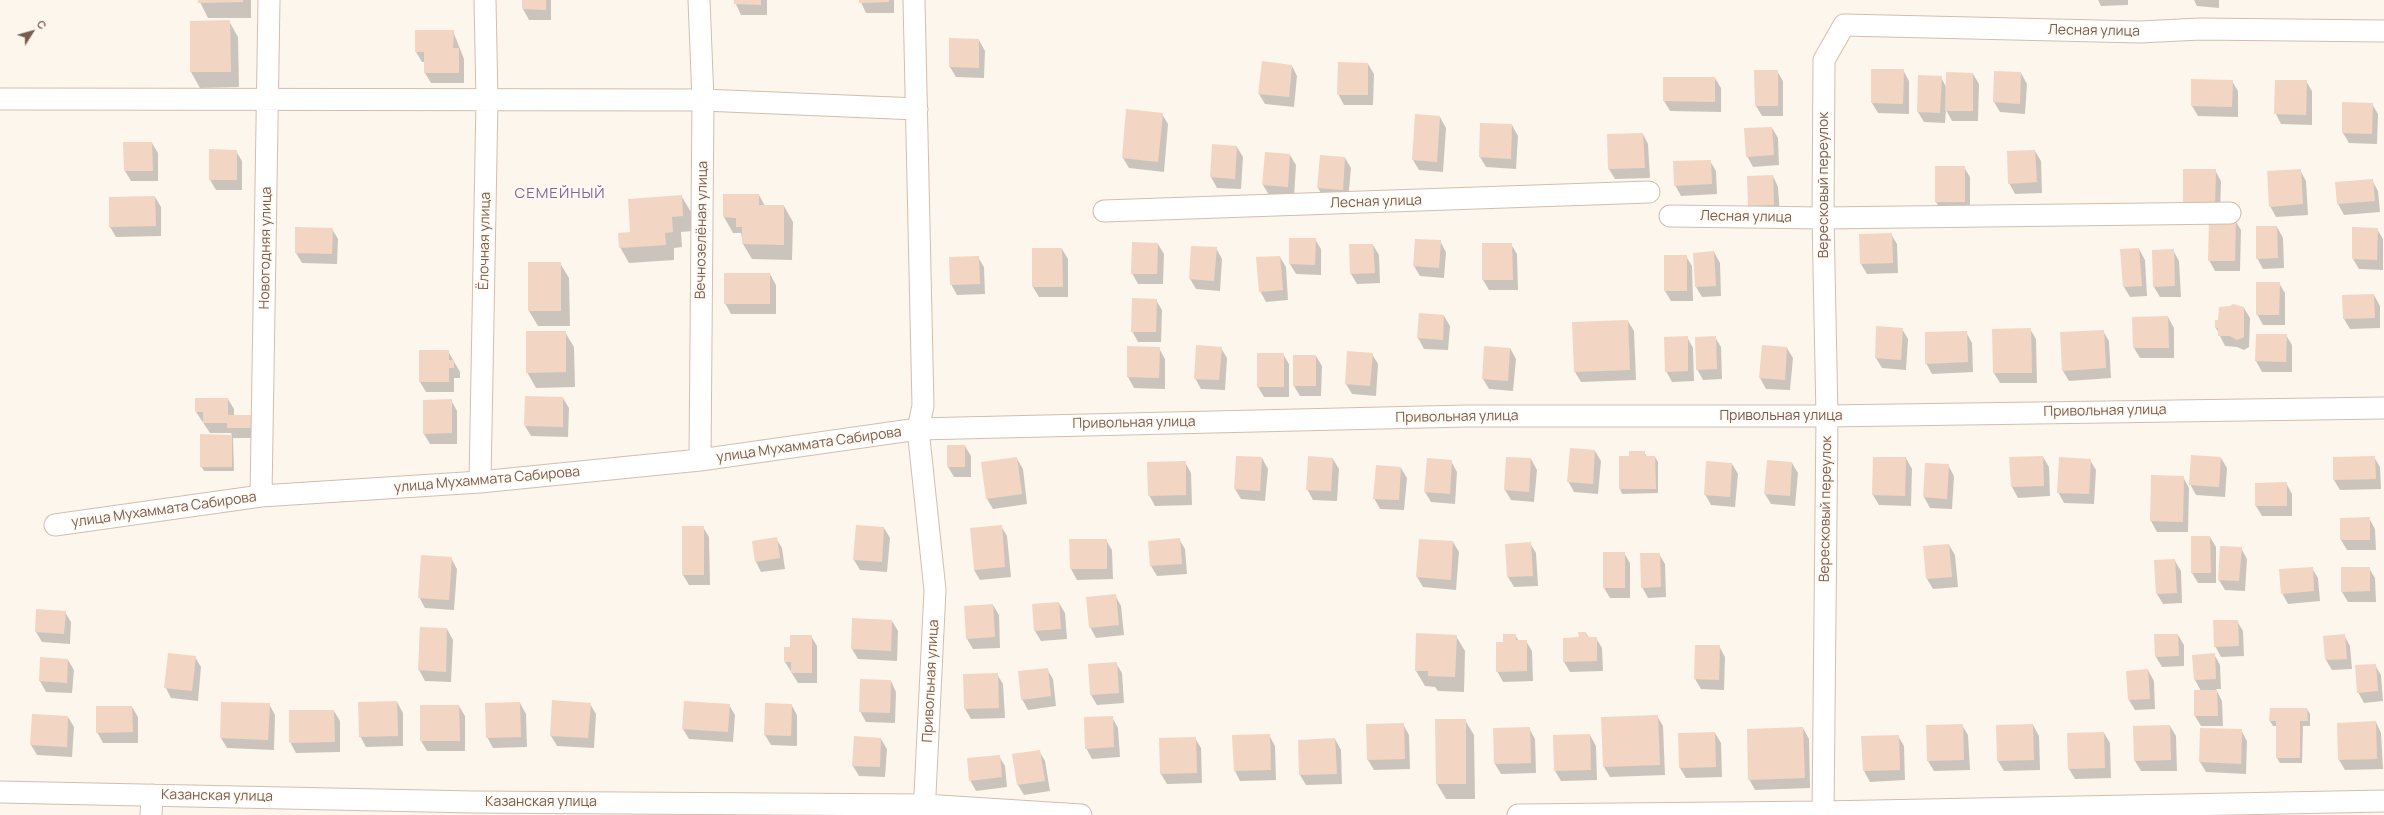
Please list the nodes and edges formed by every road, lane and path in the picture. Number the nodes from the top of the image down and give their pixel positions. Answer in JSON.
{"nodes":[{"id":1,"x":269,"y":0,"type":"edge"},
{"id":2,"x":485,"y":0,"type":"edge"},
{"id":3,"x":699,"y":0,"type":"edge"},
{"id":4,"x":914,"y":0,"type":"edge"},
{"id":5,"x":2384,"y":31,"type":"edge"},
{"id":6,"x":1824,"y":60,"type":"joint"},
{"id":7,"x":269,"y":98,"type":"junction"},
{"id":8,"x":0,"y":99,"type":"edge"},
{"id":9,"x":487,"y":100,"type":"junction"},
{"id":10,"x":703,"y":100,"type":"junction"},
{"id":11,"x":917,"y":108,"type":"junction"},
{"id":12,"x":1649,"y":192,"type":"dead end"},
{"id":13,"x":1104,"y":211,"type":"dead end"},
{"id":14,"x":2230,"y":213,"type":"dead end"},
{"id":15,"x":1670,"y":216,"type":"dead end"},
{"id":16,"x":1823,"y":218,"type":"junction"},
{"id":17,"x":2384,"y":408,"type":"edge"},
{"id":18,"x":1827,"y":416,"type":"junction"},
{"id":19,"x":918,"y":429,"type":"junction"},
{"id":20,"x":700,"y":460,"type":"junction"},
{"id":21,"x":480,"y":482,"type":"junction"},
{"id":22,"x":261,"y":496,"type":"junction"},
{"id":23,"x":55,"y":525,"type":"dead end"},
{"id":24,"x":0,"y":792,"type":"edge"},
{"id":25,"x":152,"y":795,"type":"junction"},
{"id":26,"x":2384,"y":801,"type":"edge"},
{"id":27,"x":565,"y":808,"type":"edge"},
{"id":28,"x":924,"y":810,"type":"edge"},
{"id":29,"x":1823,"y":814,"type":"edge"},
{"id":30,"x":151,"y":815,"type":"edge"},
{"id":31,"x":1081,"y":815,"type":"edge"},
{"id":32,"x":1518,"y":815,"type":"edge"}],
"edges":[{"from":1,"to":7,"type":"street","name":"Новогодняя улица"},
{"from":2,"to":9,"type":"street","name":"Ёлочная улица"},
{"from":3,"to":10,"type":"street","name":"Вечнозелёная улица"},
{"from":4,"to":11,"type":"street"},
{"from":5,"to":6,"type":"street","name":"Лесная улица"},
{"from":6,"to":16,"type":"street","name":"Вересковый переулок"},
{"from":7,"to":8,"type":"street"},
{"from":7,"to":9,"type":"street"},
{"from":7,"to":22,"type":"street","name":"Новогодняя улица"},
{"from":9,"to":10,"type":"street"},
{"from":9,"to":21,"type":"street","name":"Ёлочная улица"},
{"from":10,"to":11,"type":"street"},
{"from":10,"to":20,"type":"street","name":"Вечнозелёная улица"},
{"from":11,"to":19,"type":"street"},
{"from":12,"to":13,"type":"street","name":"Лесная улица"},
{"from":14,"to":16,"type":"street","name":"Лесная улица"},
{"from":15,"to":16,"type":"street","name":"Лесная улица"},
{"from":16,"to":18,"type":"street","name":"Вересковый переулок"},
{"from":17,"to":18,"type":"street","name":"Привольная улица"},
{"from":18,"to":19,"type":"street","name":"Привольная улица"},
{"from":18,"to":29,"type":"street","name":"Вересковый переулок"},
{"from":19,"to":20,"type":"street","name":"улица Мухаммата Сабирова"},
{"from":19,"to":28,"type":"street","name":"Привольная улица"},
{"from":20,"to":21,"type":"street","name":"улица Мухаммата Сабирова"},
{"from":21,"to":22,"type":"street","name":"улица Мухаммата Сабирова"},
{"from":22,"to":23,"type":"street","name":"улица Мухаммата Сабирова"},
{"from":24,"to":25,"type":"street","name":"Казанская улица"},
{"from":25,"to":27,"type":"street","name":"Казанская улица"},
{"from":25,"to":30,"type":"street"},
{"from":26,"to":29,"type":"street"},
{"from":27,"to":28,"type":"street","name":"Казанская улица"},
{"from":28,"to":31,"type":"street","name":"Казанская улица"},
{"from":29,"to":32,"type":"street"}]}
